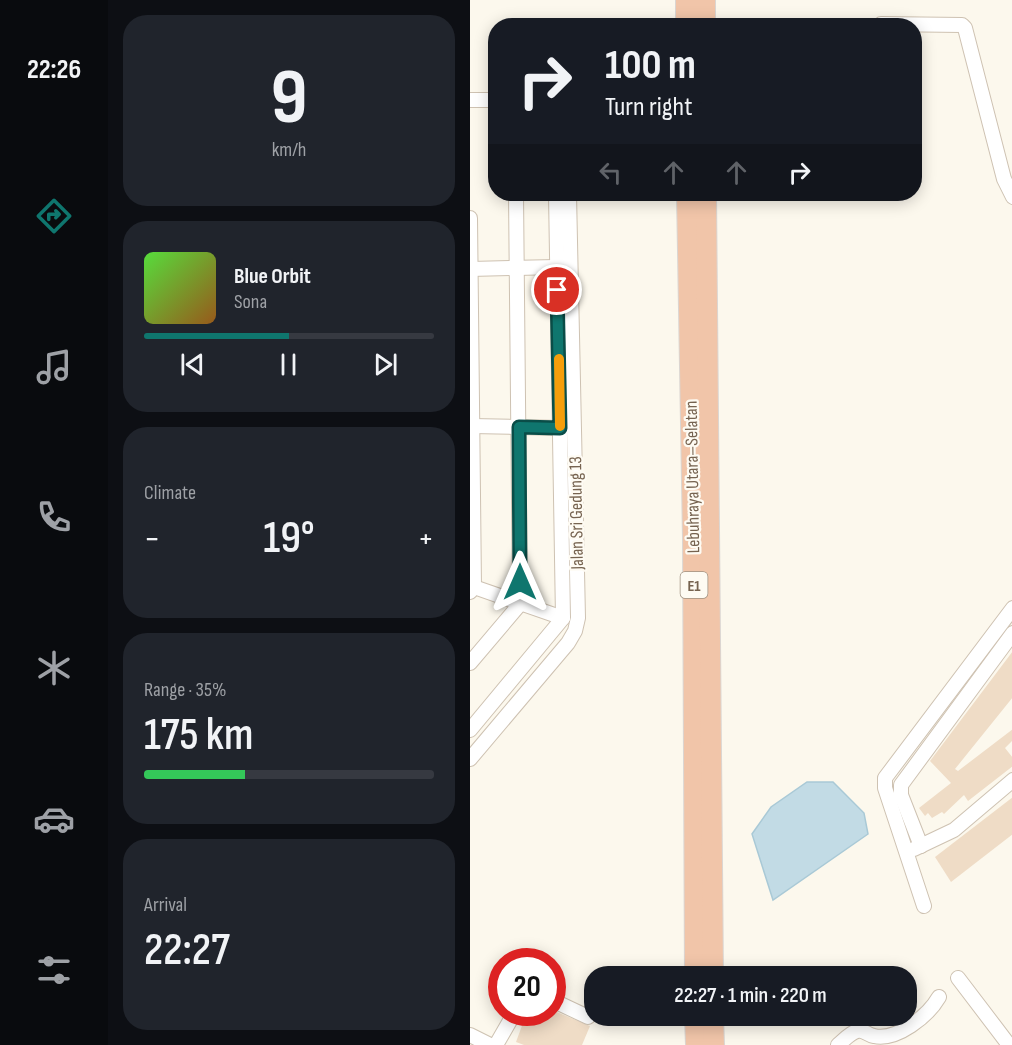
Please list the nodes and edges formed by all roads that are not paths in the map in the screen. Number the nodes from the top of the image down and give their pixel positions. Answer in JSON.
{"nodes":[{"id":1,"x":686,"y":0,"type":"edge"},
{"id":2,"x":705,"y":0,"type":"edge"},
{"id":3,"x":686,"y":18,"type":"edge"},
{"id":4,"x":705,"y":18,"type":"edge"},
{"id":5,"x":922,"y":25,"type":"edge"},
{"id":6,"x":470,"y":100,"type":"edge"},
{"id":7,"x":488,"y":100,"type":"edge"},
{"id":8,"x":1013,"y":197,"type":"edge"},
{"id":9,"x":516,"y":201,"type":"edge"},
{"id":10,"x":556,"y":201,"type":"edge"},
{"id":11,"x":569,"y":201,"type":"edge"},
{"id":12,"x":688,"y":201,"type":"edge"},
{"id":13,"x":706,"y":201,"type":"edge"},
{"id":14,"x":470,"y":218,"type":"edge"},
{"id":15,"x":470,"y":228,"type":"edge"},
{"id":16,"x":557,"y":267,"type":"junction"},
{"id":17,"x":517,"y":268,"type":"junction"},
{"id":18,"x":470,"y":269,"type":"edge"},
{"id":19,"x":470,"y":299,"type":"edge"},
{"id":20,"x":471,"y":352,"type":"edge"},
{"id":21,"x":472,"y":426,"type":"junction"},
{"id":22,"x":519,"y":427,"type":"junction"},
{"id":23,"x":560,"y":428,"type":"junction"},
{"id":24,"x":472,"y":590,"type":"edge"},
{"id":25,"x":520,"y":604,"type":"junction"},
{"id":26,"x":1013,"y":608,"type":"edge"},
{"id":27,"x":563,"y":618,"type":"junction"},
{"id":28,"x":1013,"y":633,"type":"edge"},
{"id":29,"x":470,"y":663,"type":"edge"},
{"id":30,"x":470,"y":730,"type":"edge"},
{"id":31,"x":470,"y":759,"type":"edge"},
{"id":32,"x":1013,"y":780,"type":"edge"},
{"id":33,"x":921,"y":846,"type":"junction"},
{"id":34,"x":906,"y":852,"type":"junction"},
{"id":35,"x":924,"y":906,"type":"dead end"},
{"id":36,"x":695,"y":966,"type":"edge"},
{"id":37,"x":713,"y":966,"type":"edge"},
{"id":38,"x":958,"y":978,"type":"dead end"},
{"id":39,"x":939,"y":997,"type":"dead end"},
{"id":40,"x":566,"y":1007,"type":"edge"},
{"id":41,"x":584,"y":1015,"type":"edge"},
{"id":42,"x":507,"y":1026,"type":"edge"},
{"id":43,"x":695,"y":1026,"type":"edge"},
{"id":44,"x":713,"y":1026,"type":"edge"},
{"id":45,"x":470,"y":1035,"type":"edge"},
{"id":46,"x":490,"y":1045,"type":"edge"},
{"id":47,"x":496,"y":1045,"type":"edge"},
{"id":48,"x":695,"y":1045,"type":"edge"},
{"id":49,"x":713,"y":1045,"type":"edge"},
{"id":50,"x":838,"y":1045,"type":"edge"},
{"id":51,"x":1009,"y":1045,"type":"edge"}],
"edges":[{"from":1,"to":3,"type":"highway"},
{"from":2,"to":4,"type":"highway"},
{"from":5,"to":8,"type":"street"},
{"from":6,"to":7,"type":"street"},
{"from":9,"to":17,"type":"street"},
{"from":10,"to":16,"type":"street","name":"Jalan Sri Gedung 13"},
{"from":11,"to":31,"type":"street","name":"Jalan Sri Gedung 13"},
{"from":12,"to":36,"type":"highway","name":"Lebuhraya Utara–Selatan","number":"E1"},
{"from":13,"to":37,"type":"highway","name":"Lebuhraya Utara–Selatan","number":"E1"},
{"from":14,"to":15,"type":"street"},
{"from":15,"to":18,"type":"street"},
{"from":16,"to":17,"type":"street"},
{"from":16,"to":23,"type":"street","name":"Jalan Sri Gedung 13"},
{"from":17,"to":18,"type":"street"},
{"from":17,"to":22,"type":"street"},
{"from":18,"to":19,"type":"street"},
{"from":19,"to":20,"type":"street"},
{"from":20,"to":21,"type":"street"},
{"from":21,"to":22,"type":"street"},
{"from":21,"to":24,"type":"street"},
{"from":22,"to":23,"type":"street"},
{"from":22,"to":25,"type":"street"},
{"from":23,"to":27,"type":"street","name":"Jalan Sri Gedung 13"},
{"from":24,"to":25,"type":"street"},
{"from":25,"to":27,"type":"street"},
{"from":25,"to":29,"type":"street"},
{"from":26,"to":34,"type":"street"},
{"from":27,"to":30,"type":"street"},
{"from":28,"to":33,"type":"street"},
{"from":32,"to":33,"type":"street"},
{"from":33,"to":34,"type":"street"},
{"from":34,"to":35,"type":"street"},
{"from":38,"to":51,"type":"street"},
{"from":39,"to":50,"type":"street"},
{"from":40,"to":41,"type":"street"},
{"from":42,"to":47,"type":"street"},
{"from":43,"to":48,"type":"highway"},
{"from":44,"to":49,"type":"highway"},
{"from":45,"to":46,"type":"street"}]}
